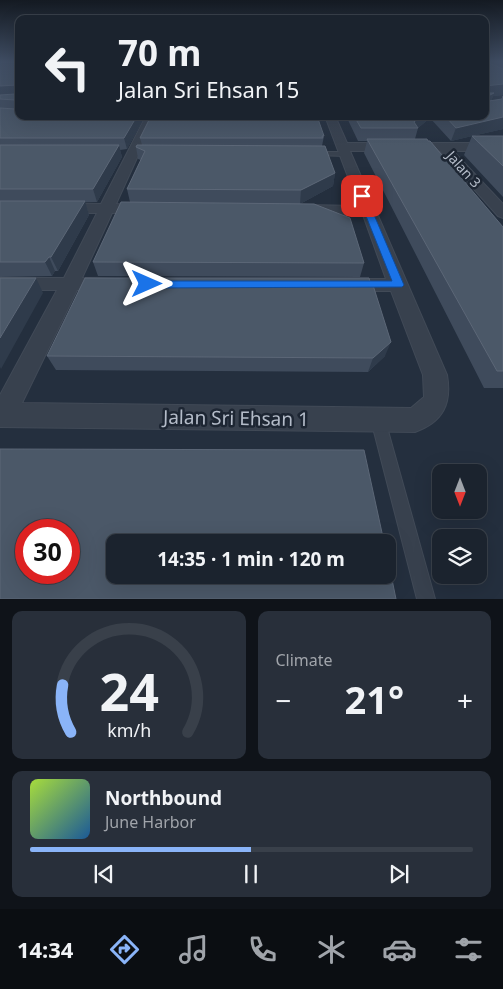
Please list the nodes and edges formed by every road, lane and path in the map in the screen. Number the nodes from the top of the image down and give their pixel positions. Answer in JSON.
{"nodes":[{"id":1,"x":149,"y":120,"type":"edge"},
{"id":2,"x":332,"y":120,"type":"edge"},
{"id":3,"x":503,"y":147,"type":"edge"},
{"id":4,"x":444,"y":148,"type":"junction"},
{"id":5,"x":344,"y":151,"type":"junction"},
{"id":6,"x":306,"y":154,"type":"edge"},
{"id":7,"x":498,"y":202,"type":"edge"},
{"id":8,"x":48,"y":208,"type":"edge"},
{"id":9,"x":107,"y":208,"type":"junction"},
{"id":10,"x":155,"y":209,"type":"edge"},
{"id":11,"x":290,"y":210,"type":"edge"},
{"id":12,"x":368,"y":211,"type":"junction"},
{"id":13,"x":503,"y":213,"type":"edge"},
{"id":14,"x":0,"y":284,"type":"edge"},
{"id":15,"x":70,"y":284,"type":"junction"},
{"id":16,"x":130,"y":284,"type":"edge"},
{"id":17,"x":329,"y":285,"type":"edge"},
{"id":18,"x":399,"y":285,"type":"junction"},
{"id":19,"x":2,"y":415,"type":"edge"},
{"id":20,"x":378,"y":419,"type":"junction"},
{"id":21,"x":426,"y":599,"type":"edge"}],
"edges":[{"from":1,"to":9,"type":"street"},
{"from":2,"to":5,"type":"street","name":"Jalan Sri Ehsan 1"},
{"from":3,"to":4,"type":"street"},
{"from":4,"to":5,"type":"street"},
{"from":4,"to":7,"type":"street","name":"Jalan 3"},
{"from":5,"to":6,"type":"lane"},
{"from":5,"to":12,"type":"street","name":"Jalan Sri Ehsan 1"},
{"from":7,"to":13,"type":"street","name":"Jalan 3"},
{"from":8,"to":9,"type":"street"},
{"from":9,"to":10,"type":"street"},
{"from":9,"to":15,"type":"street"},
{"from":11,"to":12,"type":"street"},
{"from":12,"to":18,"type":"street","name":"Jalan Sri Ehsan 1"},
{"from":14,"to":15,"type":"street"},
{"from":15,"to":16,"type":"street"},
{"from":15,"to":19,"type":"street"},
{"from":17,"to":18,"type":"street"},
{"from":18,"to":20,"type":"street","name":"Jalan Sri Ehsan 1"},
{"from":19,"to":20,"type":"street","name":"Jalan Sri Ehsan 1"},
{"from":20,"to":21,"type":"lane"}]}
